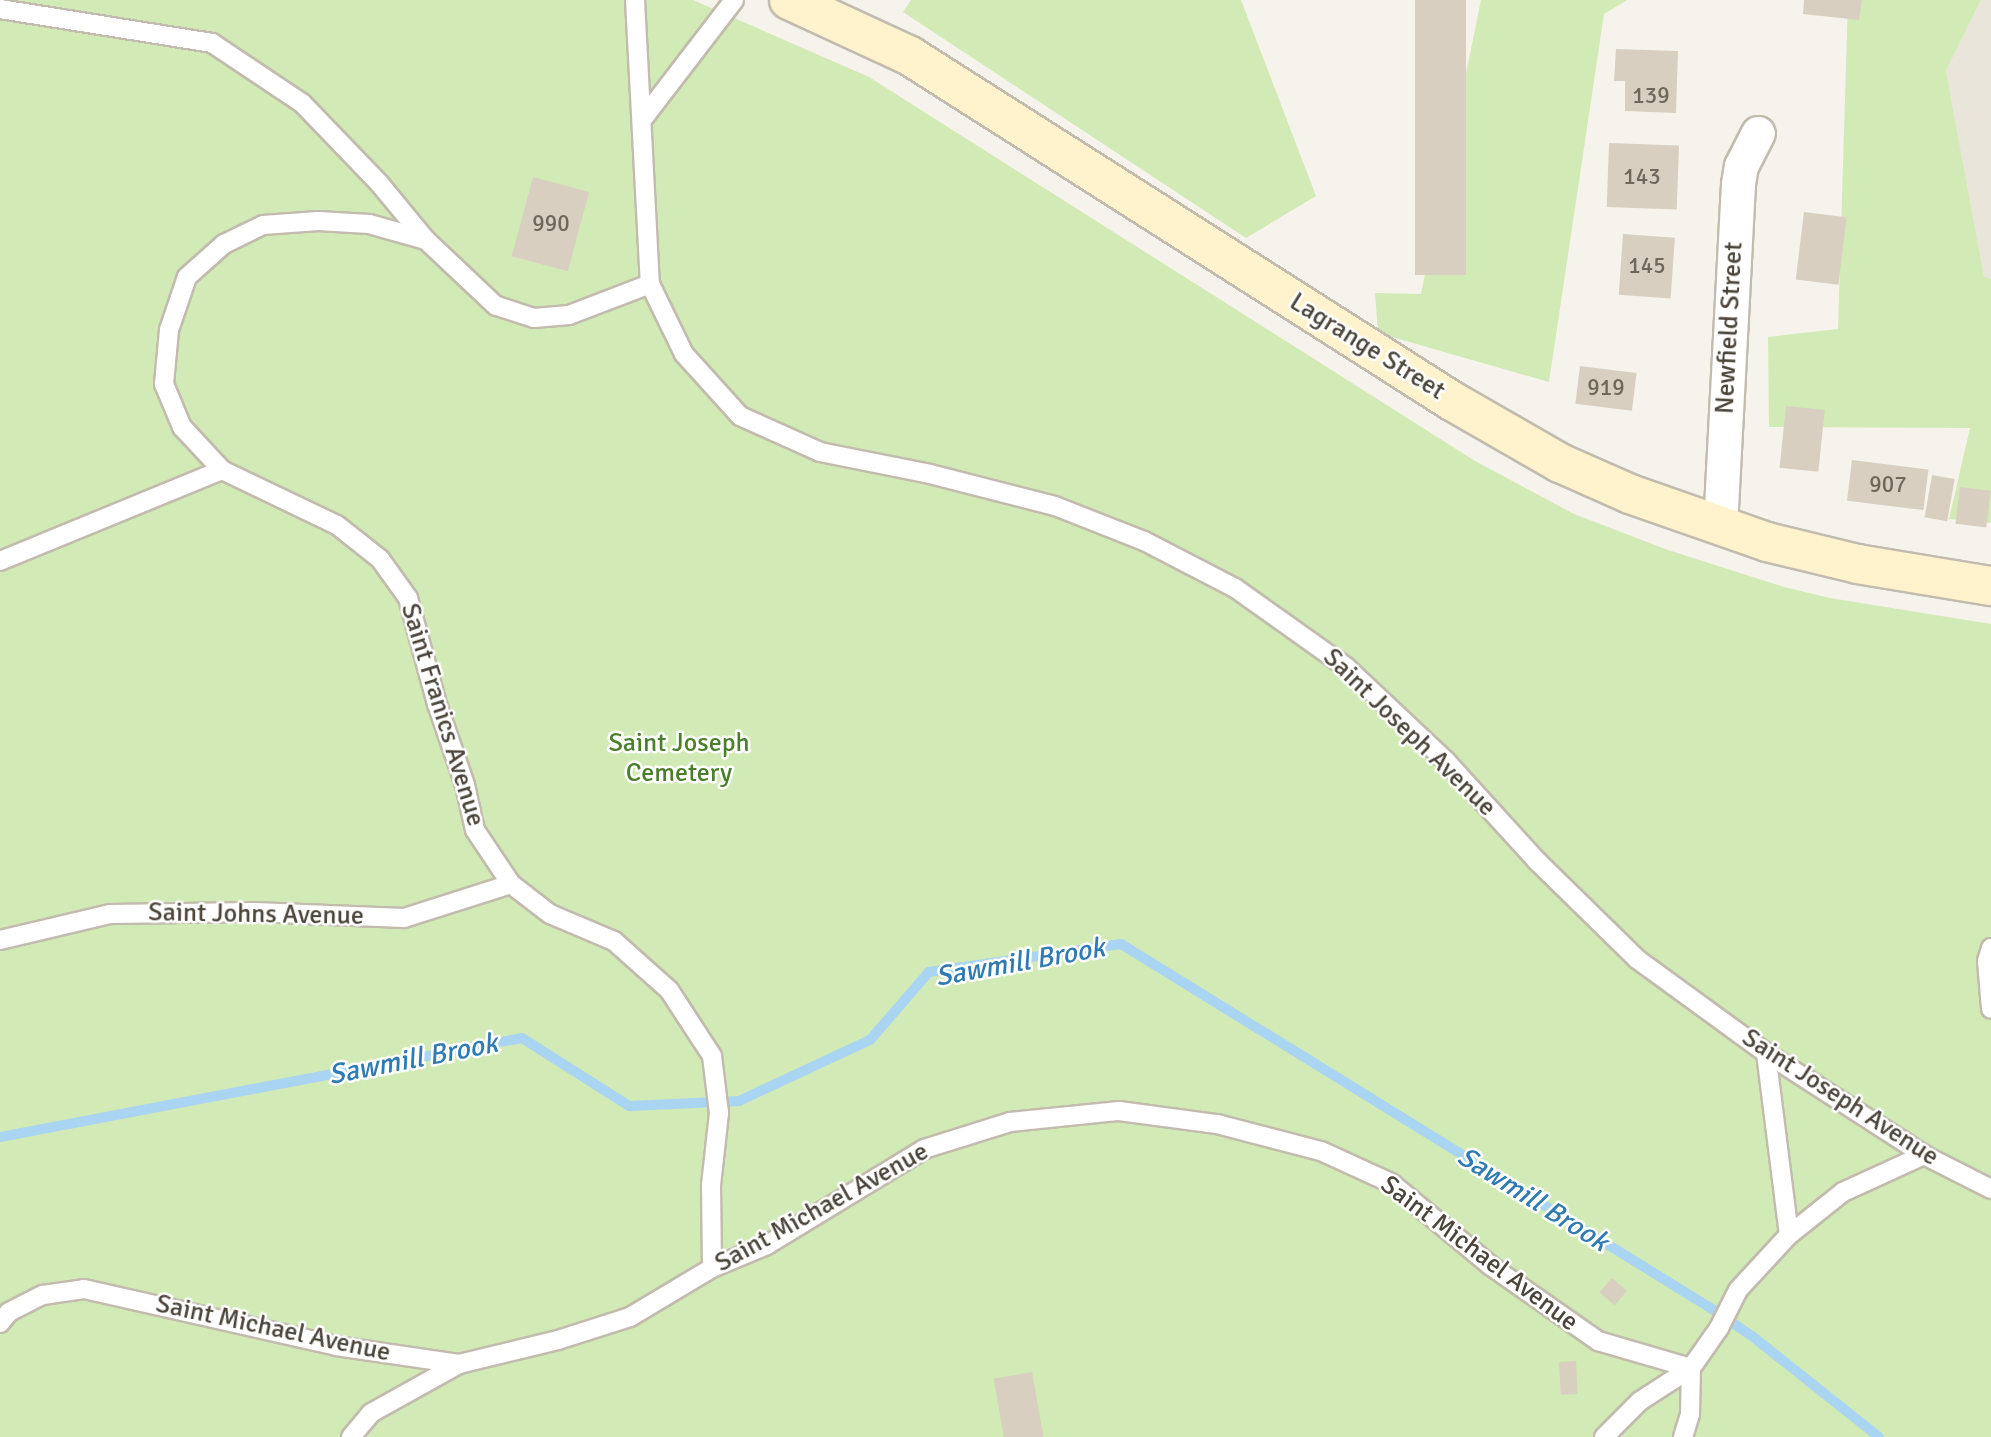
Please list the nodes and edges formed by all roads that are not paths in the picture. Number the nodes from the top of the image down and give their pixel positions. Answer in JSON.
{"nodes":[{"id":1,"x":635,"y":0,"type":"edge"},
{"id":2,"x":734,"y":0,"type":"edge"},
{"id":3,"x":789,"y":0,"type":"edge"},
{"id":4,"x":0,"y":9,"type":"edge"},
{"id":5,"x":642,"y":120,"type":"junction"},
{"id":6,"x":1758,"y":133,"type":"dead end"},
{"id":7,"x":426,"y":240,"type":"junction"},
{"id":8,"x":650,"y":284,"type":"junction"},
{"id":9,"x":222,"y":470,"type":"junction"},
{"id":10,"x":1720,"y":527,"type":"junction"},
{"id":11,"x":0,"y":561,"type":"edge"},
{"id":12,"x":1991,"y":586,"type":"edge"},
{"id":13,"x":510,"y":884,"type":"junction"},
{"id":14,"x":0,"y":940,"type":"edge"},
{"id":15,"x":1991,"y":948,"type":"edge"},
{"id":16,"x":1991,"y":1009,"type":"edge"},
{"id":17,"x":1766,"y":1053,"type":"junction"},
{"id":18,"x":1924,"y":1156,"type":"junction"},
{"id":19,"x":1991,"y":1189,"type":"edge"},
{"id":20,"x":1789,"y":1235,"type":"junction"},
{"id":21,"x":712,"y":1268,"type":"junction"},
{"id":22,"x":0,"y":1322,"type":"edge"},
{"id":23,"x":459,"y":1364,"type":"junction"},
{"id":24,"x":1691,"y":1368,"type":"junction"},
{"id":25,"x":351,"y":1437,"type":"edge"},
{"id":26,"x":1604,"y":1437,"type":"edge"},
{"id":27,"x":1683,"y":1437,"type":"edge"}],
"edges":[{"from":1,"to":5,"type":"lane","name":"Saint Joseph Avenue"},
{"from":2,"to":5,"type":"lane"},
{"from":3,"to":10,"type":"main road","name":"Lagrange Street"},
{"from":4,"to":7,"type":"lane","name":"Saint Franics Avenue"},
{"from":5,"to":8,"type":"lane","name":"Saint Joseph Avenue"},
{"from":6,"to":10,"type":"street","name":"Newfield Street"},
{"from":7,"to":8,"type":"lane","name":"Saint Franics Avenue"},
{"from":7,"to":9,"type":"lane","name":"Saint Franics Avenue"},
{"from":8,"to":17,"type":"lane","name":"Saint Joseph Avenue"},
{"from":9,"to":11,"type":"lane"},
{"from":9,"to":13,"type":"lane","name":"Saint Franics Avenue"},
{"from":10,"to":12,"type":"main road","name":"Lagrange Street"},
{"from":13,"to":14,"type":"lane","name":"Saint Johns Avenue"},
{"from":13,"to":21,"type":"lane"},
{"from":15,"to":16,"type":"lane"},
{"from":17,"to":18,"type":"lane","name":"Saint Joseph Avenue"},
{"from":17,"to":20,"type":"lane"},
{"from":18,"to":19,"type":"lane","name":"Saint Joseph Avenue"},
{"from":18,"to":20,"type":"lane"},
{"from":20,"to":24,"type":"lane"},
{"from":21,"to":23,"type":"lane","name":"Saint Michael Avenue"},
{"from":21,"to":24,"type":"lane","name":"Saint Michael Avenue"},
{"from":22,"to":23,"type":"lane","name":"Saint Michael Avenue"},
{"from":23,"to":25,"type":"lane"},
{"from":24,"to":26,"type":"lane"},
{"from":24,"to":27,"type":"lane"}]}
